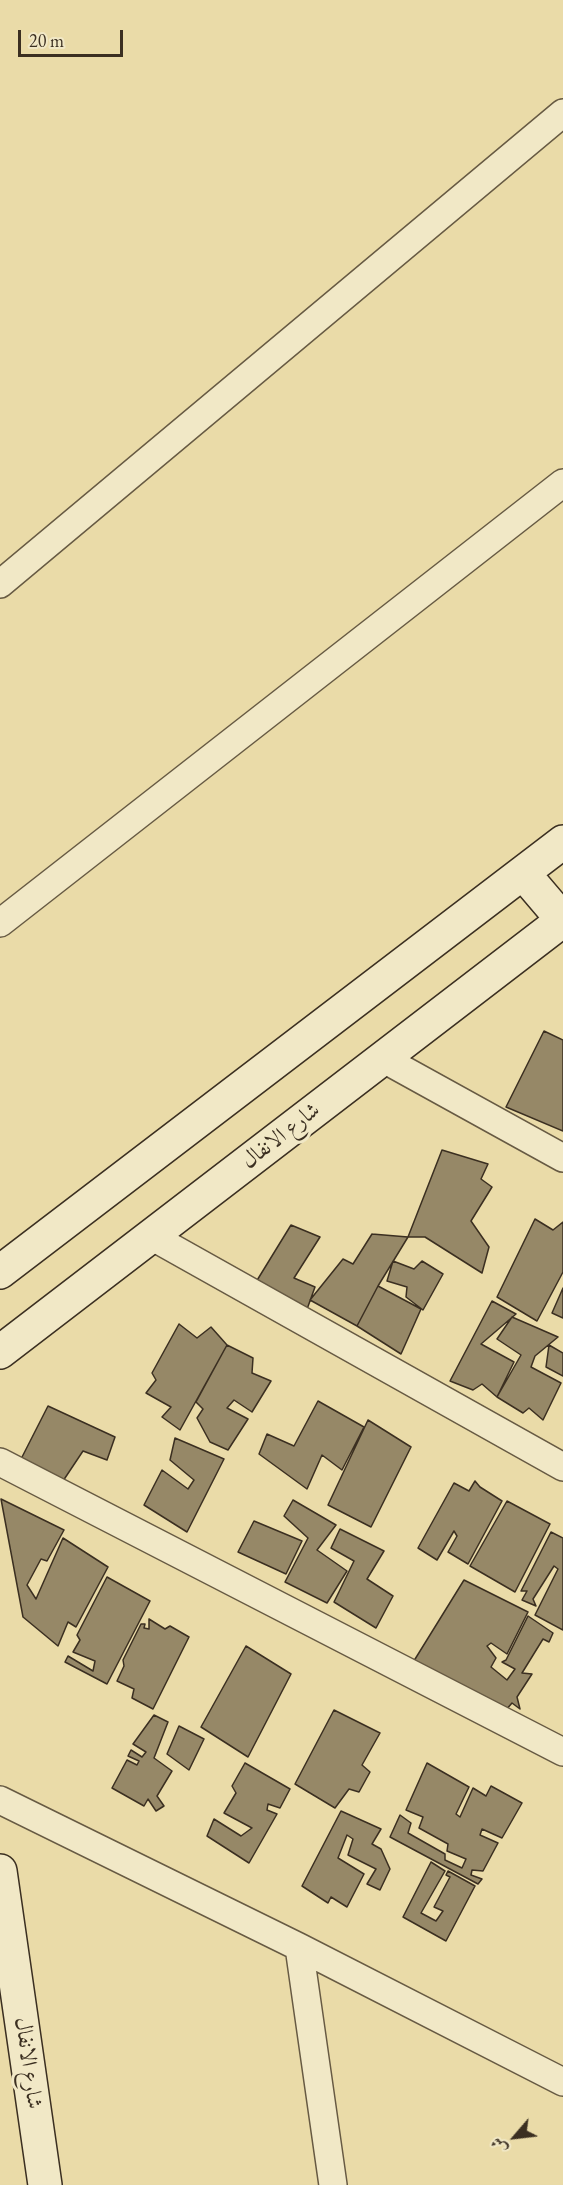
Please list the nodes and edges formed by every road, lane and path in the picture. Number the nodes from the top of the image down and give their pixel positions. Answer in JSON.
{"nodes":[{"id":1,"x":563,"y":113,"type":"edge"},
{"id":2,"x":563,"y":483,"type":"edge"},
{"id":3,"x":0,"y":584,"type":"edge"},
{"id":4,"x":563,"y":842,"type":"edge"},
{"id":5,"x":523,"y":873,"type":"junction"},
{"id":6,"x":563,"y":920,"type":"edge"},
{"id":7,"x":0,"y":923,"type":"edge"},
{"id":8,"x":382,"y":1058,"type":"junction"},
{"id":9,"x":563,"y":1158,"type":"edge"},
{"id":10,"x":151,"y":1236,"type":"junction"},
{"id":11,"x":0,"y":1272,"type":"edge"},
{"id":12,"x":0,"y":1352,"type":"edge"},
{"id":13,"x":0,"y":1462,"type":"edge"},
{"id":14,"x":563,"y":1467,"type":"edge"},
{"id":15,"x":563,"y":1752,"type":"edge"},
{"id":16,"x":0,"y":1800,"type":"edge"},
{"id":17,"x":0,"y":1870,"type":"edge"},
{"id":18,"x":298,"y":1947,"type":"junction"},
{"id":19,"x":563,"y":2082,"type":"edge"},
{"id":20,"x":45,"y":2185,"type":"edge"},
{"id":21,"x":333,"y":2185,"type":"edge"}],
"edges":[{"from":1,"to":3,"type":"street"},
{"from":2,"to":7,"type":"street"},
{"from":4,"to":5,"type":"main road"},
{"from":5,"to":6,"type":"main road"},
{"from":5,"to":11,"type":"main road"},
{"from":6,"to":8,"type":"main road","name":"شارع الانفال"},
{"from":8,"to":9,"type":"street"},
{"from":8,"to":10,"type":"main road","name":"شارع الانفال"},
{"from":10,"to":12,"type":"main road","name":"شارع الانفال"},
{"from":10,"to":14,"type":"street"},
{"from":13,"to":15,"type":"street"},
{"from":16,"to":18,"type":"street"},
{"from":17,"to":20,"type":"main road","name":"شارع الانفال"},
{"from":18,"to":19,"type":"street"},
{"from":18,"to":21,"type":"street"}]}
